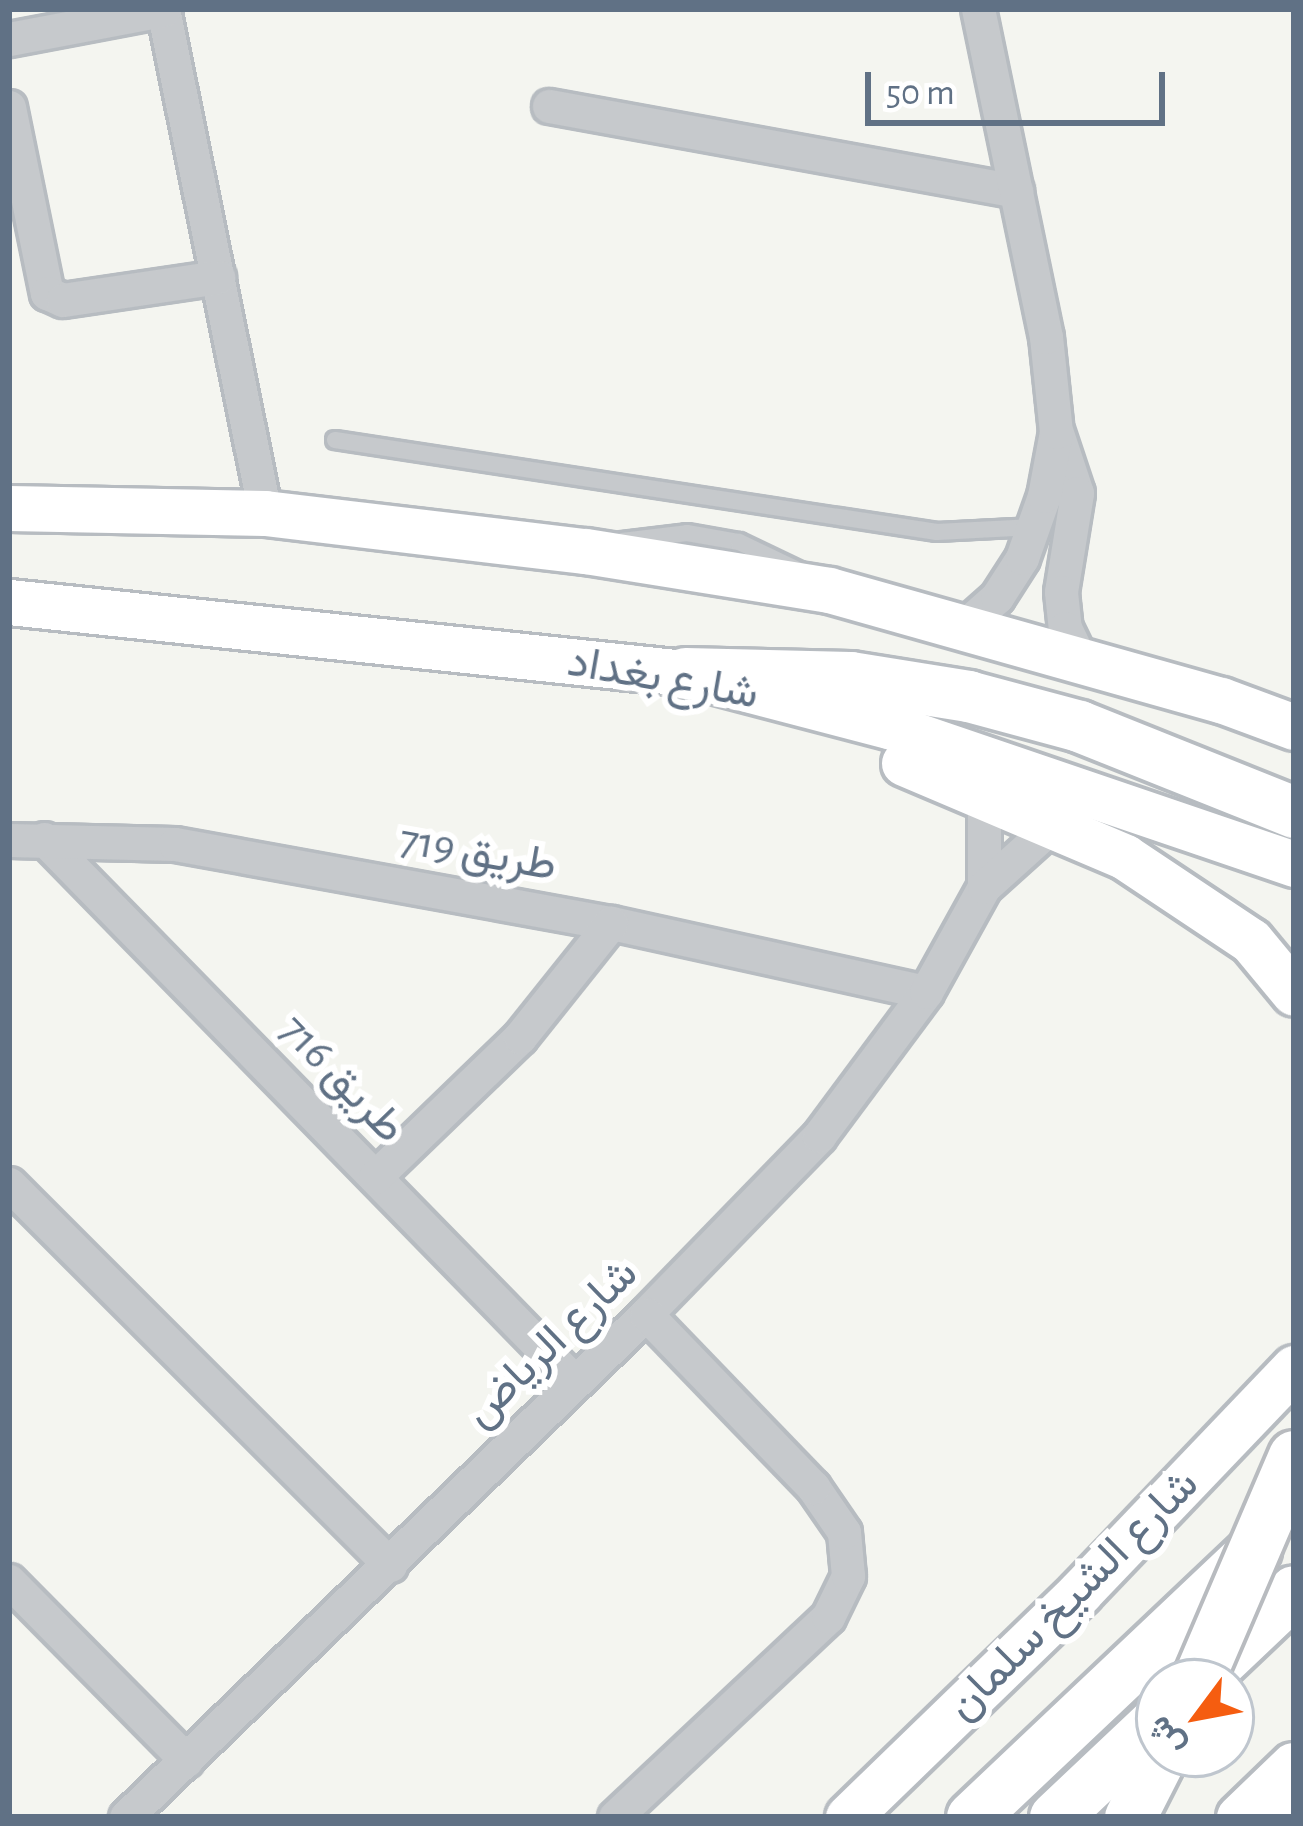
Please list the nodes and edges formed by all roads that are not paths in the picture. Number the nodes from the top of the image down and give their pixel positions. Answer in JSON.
{"nodes":[{"id":1,"x":163,"y":9,"type":"edge"},
{"id":2,"x":978,"y":9,"type":"edge"},
{"id":3,"x":9,"y":39,"type":"edge"},
{"id":4,"x":549,"y":106,"type":"dead end"},
{"id":5,"x":9,"y":107,"type":"edge"},
{"id":6,"x":1016,"y":191,"type":"junction"},
{"id":7,"x":218,"y":277,"type":"junction"},
{"id":8,"x":1056,"y":432,"type":"junction"},
{"id":9,"x":335,"y":440,"type":"dead end"},
{"id":10,"x":9,"y":508,"type":"edge"},
{"id":11,"x":266,"y":513,"type":"junction"},
{"id":12,"x":1034,"y":527,"type":"junction"},
{"id":13,"x":9,"y":602,"type":"edge"},
{"id":14,"x":962,"y":628,"type":"junction"},
{"id":15,"x":1081,"y":661,"type":"junction"},
{"id":16,"x":685,"y":673,"type":"junction"},
{"id":17,"x":1294,"y":728,"type":"edge"},
{"id":18,"x":984,"y":794,"type":"junction"},
{"id":19,"x":1294,"y":812,"type":"edge"},
{"id":20,"x":1055,"y":823,"type":"junction"},
{"id":21,"x":44,"y":839,"type":"junction"},
{"id":22,"x":9,"y":840,"type":"edge"},
{"id":23,"x":1294,"y":865,"type":"edge"},
{"id":24,"x":984,"y":886,"type":"junction"},
{"id":25,"x":611,"y":923,"type":"junction"},
{"id":26,"x":926,"y":992,"type":"junction"},
{"id":27,"x":1294,"y":993,"type":"edge"},
{"id":28,"x":375,"y":1177,"type":"junction"},
{"id":29,"x":9,"y":1184,"type":"edge"},
{"id":30,"x":646,"y":1314,"type":"junction"},
{"id":31,"x":1294,"y":1368,"type":"edge"},
{"id":32,"x":575,"y":1382,"type":"junction"},
{"id":33,"x":1294,"y":1456,"type":"edge"},
{"id":34,"x":1294,"y":1511,"type":"edge"},
{"id":35,"x":390,"y":1565,"type":"junction"},
{"id":36,"x":9,"y":1581,"type":"edge"},
{"id":37,"x":1294,"y":1591,"type":"edge"},
{"id":38,"x":1207,"y":1658,"type":"edge"},
{"id":39,"x":1223,"y":1658,"type":"edge"},
{"id":40,"x":1135,"y":1742,"type":"edge"},
{"id":41,"x":186,"y":1760,"type":"junction"},
{"id":42,"x":1294,"y":1764,"type":"edge"},
{"id":43,"x":1150,"y":1778,"type":"edge"},
{"id":44,"x":1294,"y":1779,"type":"edge"},
{"id":45,"x":126,"y":1817,"type":"edge"},
{"id":46,"x":615,"y":1817,"type":"edge"},
{"id":47,"x":848,"y":1817,"type":"edge"},
{"id":48,"x":972,"y":1817,"type":"edge"},
{"id":49,"x":1055,"y":1817,"type":"edge"},
{"id":50,"x":1130,"y":1817,"type":"edge"},
{"id":51,"x":1239,"y":1817,"type":"edge"},
{"id":52,"x":1274,"y":1817,"type":"edge"}],
"edges":[{"from":1,"to":3,"type":"street"},
{"from":1,"to":7,"type":"street"},
{"from":2,"to":6,"type":"street"},
{"from":4,"to":6,"type":"street"},
{"from":5,"to":7,"type":"street"},
{"from":6,"to":8,"type":"street"},
{"from":7,"to":11,"type":"street"},
{"from":8,"to":12,"type":"street"},
{"from":8,"to":15,"type":"street"},
{"from":9,"to":12,"type":"lane"},
{"from":10,"to":11,"type":"main road"},
{"from":11,"to":14,"type":"main road"},
{"from":12,"to":14,"type":"street"},
{"from":13,"to":16,"type":"main road","name":"شارع بغداد"},
{"from":14,"to":15,"type":"main road"},
{"from":15,"to":17,"type":"main road"},
{"from":16,"to":18,"type":"main road"},
{"from":16,"to":19,"type":"main road"},
{"from":16,"to":23,"type":"main road","name":"شارع بغداد"},
{"from":18,"to":20,"type":"main road"},
{"from":18,"to":24,"type":"street","name":"شارع الرياض"},
{"from":20,"to":24,"type":"street","name":"شارع الرياض"},
{"from":20,"to":27,"type":"main road"},
{"from":21,"to":22,"type":"street","name":"طريق 719"},
{"from":21,"to":25,"type":"street","name":"طريق 719"},
{"from":21,"to":28,"type":"street","name":"طريق 716"},
{"from":24,"to":26,"type":"street","name":"شارع الرياض"},
{"from":25,"to":26,"type":"street","name":"طريق 719"},
{"from":25,"to":28,"type":"street"},
{"from":26,"to":30,"type":"street","name":"شارع الرياض"},
{"from":28,"to":32,"type":"street","name":"طريق 716"},
{"from":29,"to":35,"type":"street"},
{"from":30,"to":32,"type":"street","name":"شارع الرياض"},
{"from":30,"to":46,"type":"street"},
{"from":31,"to":47,"type":"main road","name":"شارع الشيخ سلمان"},
{"from":32,"to":35,"type":"street","name":"شارع الرياض"},
{"from":33,"to":38,"type":"main road","bridge":true},
{"from":34,"to":48,"type":"main road","name":"شارع الشيخ سلمان"},
{"from":35,"to":41,"type":"street","name":"شارع الرياض"},
{"from":36,"to":41,"type":"street"},
{"from":37,"to":39,"type":"main road"},
{"from":40,"to":49,"type":"main road"},
{"from":41,"to":45,"type":"street","name":"شارع الرياض"},
{"from":42,"to":51,"type":"main road"},
{"from":43,"to":50,"type":"main road"},
{"from":44,"to":52,"type":"main road"}]}
